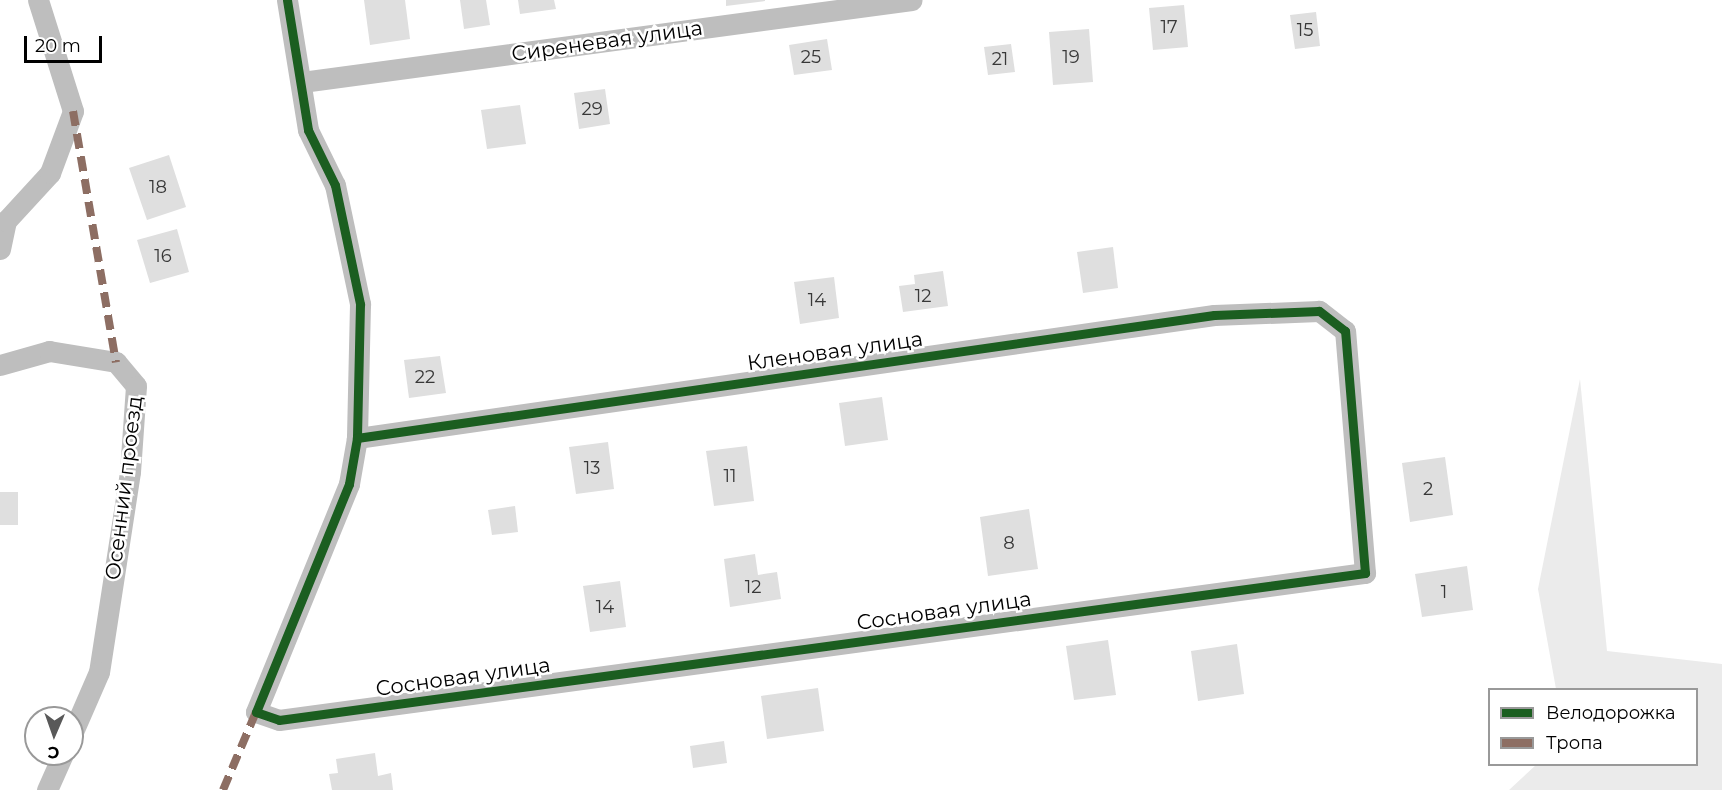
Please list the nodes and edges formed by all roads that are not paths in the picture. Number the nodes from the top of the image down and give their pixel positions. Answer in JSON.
{"nodes":[{"id":1,"x":38,"y":0,"type":"edge"},
{"id":2,"x":287,"y":0,"type":"edge"},
{"id":3,"x":912,"y":0,"type":"edge"},
{"id":4,"x":302,"y":82,"type":"junction"},
{"id":5,"x":0,"y":249,"type":"edge"},
{"id":6,"x":1318,"y":311,"type":"joint"},
{"id":7,"x":0,"y":365,"type":"edge"},
{"id":8,"x":357,"y":438,"type":"junction"},
{"id":9,"x":84,"y":706,"type":"edge"},
{"id":10,"x":58,"y":766,"type":"edge"},
{"id":11,"x":47,"y":790,"type":"edge"}],
"edges":[{"from":1,"to":5,"type":"street"},
{"from":2,"to":4,"type":"street"},
{"from":3,"to":4,"type":"street","name":"Сиреневая улица"},
{"from":4,"to":8,"type":"street"},
{"from":6,"to":8,"type":"street","name":"Кленовая улица"},
{"from":6,"to":8,"type":"street","name":"Сосновая улица"},
{"from":7,"to":9,"type":"street","name":"Осенний проезд"},
{"from":10,"to":11,"type":"street"}]}
